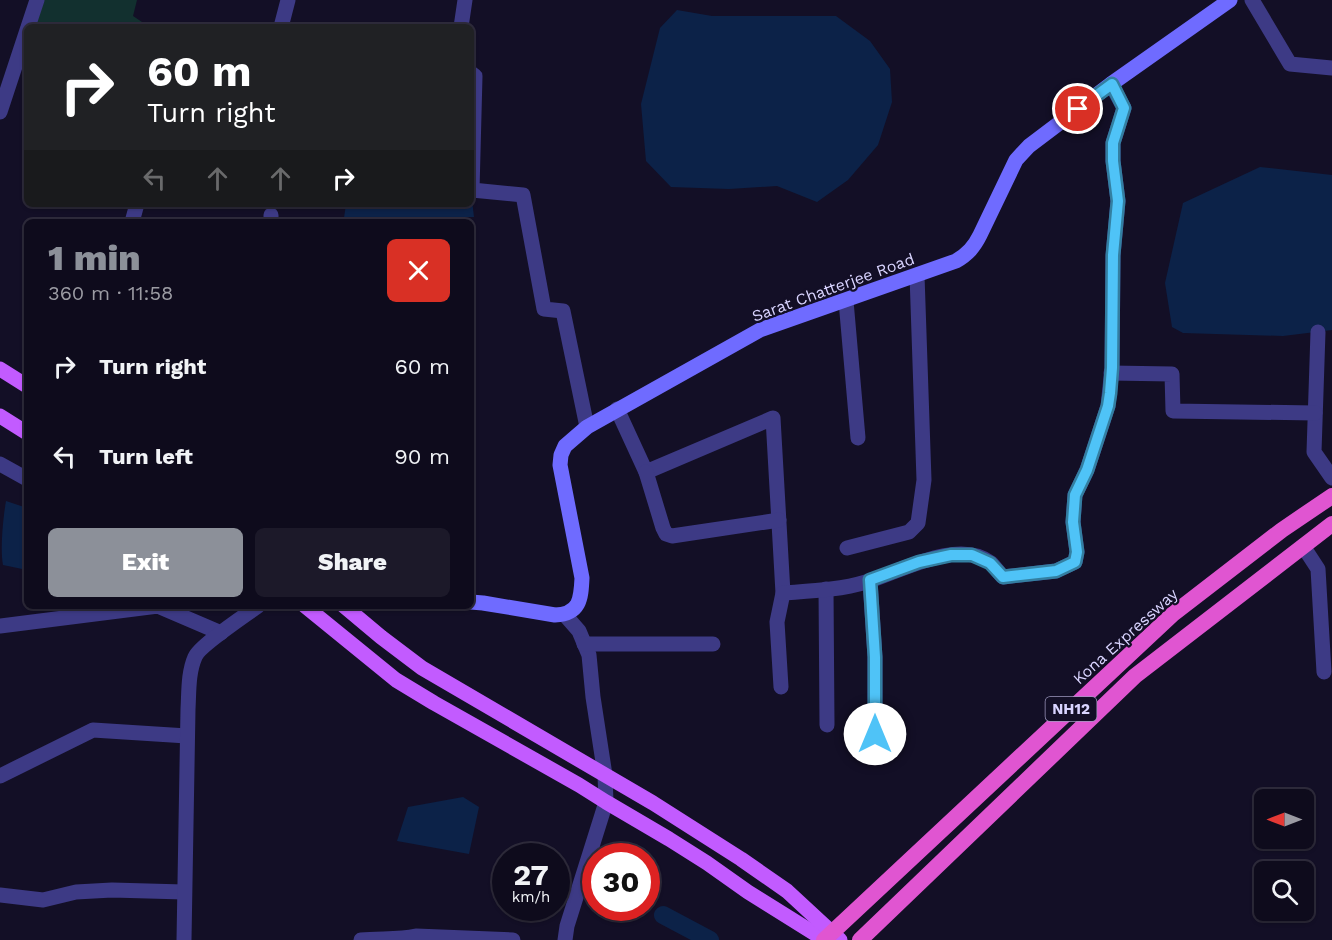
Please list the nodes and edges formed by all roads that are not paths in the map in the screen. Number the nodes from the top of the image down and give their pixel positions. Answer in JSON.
{"nodes":[{"id":1,"x":37,"y":0,"type":"edge"},
{"id":2,"x":288,"y":0,"type":"edge"},
{"id":3,"x":465,"y":0,"type":"edge"},
{"id":4,"x":1230,"y":0,"type":"edge"},
{"id":5,"x":1252,"y":0,"type":"edge"},
{"id":6,"x":30,"y":24,"type":"edge"},
{"id":7,"x":282,"y":24,"type":"edge"},
{"id":8,"x":461,"y":24,"type":"edge"},
{"id":9,"x":24,"y":41,"type":"edge"},
{"id":10,"x":1332,"y":68,"type":"edge"},
{"id":11,"x":474,"y":75,"type":"edge"},
{"id":12,"x":1112,"y":84,"type":"junction"},
{"id":13,"x":0,"y":112,"type":"edge"},
{"id":14,"x":474,"y":114,"type":"edge"},
{"id":15,"x":474,"y":190,"type":"edge"},
{"id":16,"x":917,"y":275,"type":"junction"},
{"id":17,"x":846,"y":301,"type":"junction"},
{"id":18,"x":1318,"y":332,"type":"dead end"},
{"id":19,"x":0,"y":369,"type":"edge"},
{"id":20,"x":1112,"y":373,"type":"junction"},
{"id":21,"x":24,"y":384,"type":"edge"},
{"id":22,"x":617,"y":409,"type":"junction"},
{"id":23,"x":1315,"y":413,"type":"junction"},
{"id":24,"x":0,"y":416,"type":"edge"},
{"id":25,"x":587,"y":428,"type":"junction"},
{"id":26,"x":24,"y":432,"type":"edge"},
{"id":27,"x":858,"y":438,"type":"dead end"},
{"id":28,"x":0,"y":464,"type":"edge"},
{"id":29,"x":646,"y":472,"type":"junction"},
{"id":30,"x":24,"y":477,"type":"edge"},
{"id":31,"x":1332,"y":478,"type":"edge"},
{"id":32,"x":1332,"y":496,"type":"edge"},
{"id":33,"x":778,"y":520,"type":"junction"},
{"id":34,"x":1332,"y":524,"type":"edge"},
{"id":35,"x":1303,"y":546,"type":"junction"},
{"id":36,"x":847,"y":548,"type":"dead end"},
{"id":37,"x":870,"y":580,"type":"junction"},
{"id":38,"x":826,"y":589,"type":"junction"},
{"id":39,"x":783,"y":593,"type":"junction"},
{"id":40,"x":474,"y":602,"type":"edge"},
{"id":41,"x":134,"y":609,"type":"edge"},
{"id":42,"x":165,"y":609,"type":"edge"},
{"id":43,"x":254,"y":609,"type":"edge"},
{"id":44,"x":309,"y":609,"type":"edge"},
{"id":45,"x":348,"y":609,"type":"edge"},
{"id":46,"x":565,"y":615,"type":"junction"},
{"id":47,"x":0,"y":626,"type":"edge"},
{"id":48,"x":221,"y":633,"type":"junction"},
{"id":49,"x":584,"y":644,"type":"junction"},
{"id":50,"x":713,"y":644,"type":"dead end"},
{"id":51,"x":1324,"y":672,"type":"dead end"},
{"id":52,"x":781,"y":687,"type":"dead end"},
{"id":53,"x":827,"y":725,"type":"dead end"},
{"id":54,"x":875,"y":734,"type":"dead end"},
{"id":55,"x":187,"y":736,"type":"junction"},
{"id":56,"x":605,"y":775,"type":"junction"},
{"id":57,"x":0,"y":776,"type":"edge"},
{"id":58,"x":606,"y":802,"type":"junction"},
{"id":59,"x":184,"y":892,"type":"junction"},
{"id":60,"x":0,"y":895,"type":"edge"},
{"id":61,"x":829,"y":938,"type":"edge"},
{"id":62,"x":184,"y":940,"type":"edge"},
{"id":63,"x":361,"y":940,"type":"edge"},
{"id":64,"x":513,"y":940,"type":"edge"},
{"id":65,"x":565,"y":940,"type":"edge"},
{"id":66,"x":860,"y":940,"type":"edge"}],
"edges":[{"from":1,"to":6,"type":"street"},
{"from":2,"to":7,"type":"street"},
{"from":3,"to":8,"type":"street"},
{"from":4,"to":12,"type":"main road","name":"Sarat Chatterjee Road"},
{"from":5,"to":10,"type":"street"},
{"from":9,"to":13,"type":"street"},
{"from":11,"to":14,"type":"street"},
{"from":12,"to":16,"type":"main road","name":"Sarat Chatterjee Road"},
{"from":12,"to":20,"type":"street"},
{"from":15,"to":25,"type":"street"},
{"from":16,"to":17,"type":"main road","name":"Sarat Chatterjee Road"},
{"from":16,"to":36,"type":"street"},
{"from":17,"to":22,"type":"main road","name":"Sarat Chatterjee Road"},
{"from":17,"to":27,"type":"street"},
{"from":18,"to":23,"type":"street"},
{"from":19,"to":21,"type":"main road"},
{"from":20,"to":23,"type":"street"},
{"from":20,"to":37,"type":"street"},
{"from":22,"to":25,"type":"main road","name":"Sarat Chatterjee Road"},
{"from":22,"to":29,"type":"street"},
{"from":23,"to":31,"type":"street"},
{"from":24,"to":26,"type":"main road"},
{"from":25,"to":46,"type":"main road","name":"Sarat Chatterjee Road"},
{"from":28,"to":30,"type":"street"},
{"from":29,"to":33,"type":"street"},
{"from":29,"to":33,"type":"street"},
{"from":32,"to":61,"type":"highway","name":"Kona Expressway","number":"NH12"},
{"from":33,"to":39,"type":"street"},
{"from":34,"to":35,"type":"highway","number":"NH12"},
{"from":35,"to":51,"type":"street"},
{"from":35,"to":66,"type":"highway","number":"NH12"},
{"from":37,"to":38,"type":"street"},
{"from":37,"to":54,"type":"street"},
{"from":38,"to":39,"type":"street"},
{"from":38,"to":53,"type":"street"},
{"from":39,"to":52,"type":"street"},
{"from":40,"to":46,"type":"main road"},
{"from":41,"to":47,"type":"street"},
{"from":42,"to":48,"type":"street"},
{"from":43,"to":48,"type":"street"},
{"from":44,"to":58,"type":"main road"},
{"from":45,"to":56,"type":"main road"},
{"from":46,"to":49,"type":"street"},
{"from":48,"to":55,"type":"street"},
{"from":49,"to":50,"type":"street"},
{"from":49,"to":56,"type":"street"},
{"from":55,"to":57,"type":"street"},
{"from":55,"to":59,"type":"street"},
{"from":56,"to":58,"type":"street"},
{"from":56,"to":61,"type":"main road"},
{"from":58,"to":61,"type":"main road"},
{"from":58,"to":65,"type":"street"},
{"from":59,"to":60,"type":"street"},
{"from":59,"to":62,"type":"street"},
{"from":63,"to":64,"type":"street"}]}
